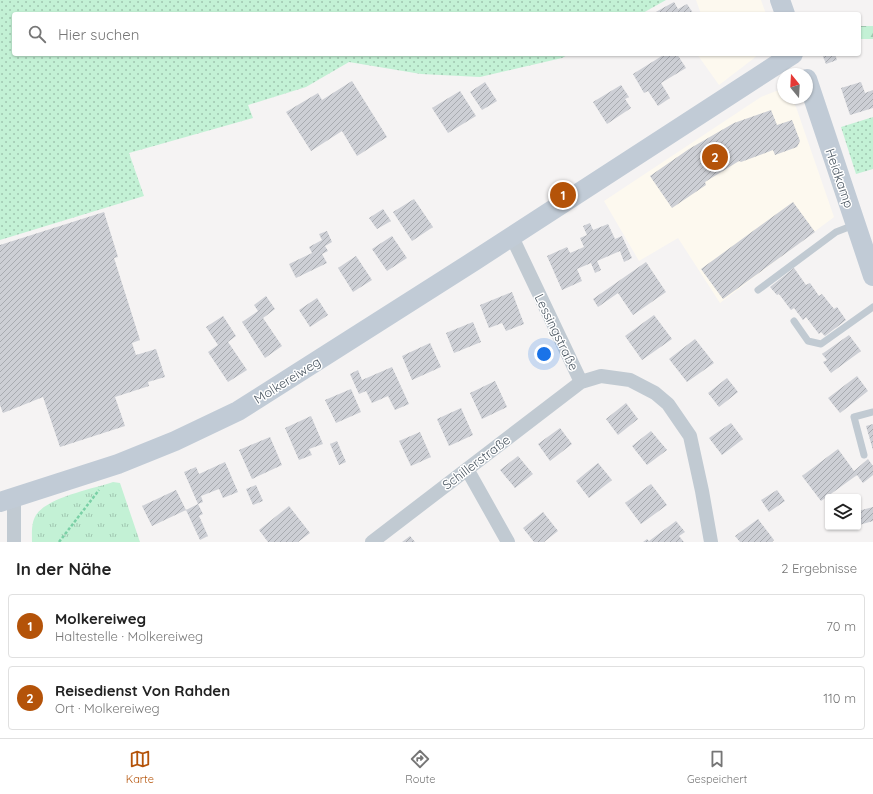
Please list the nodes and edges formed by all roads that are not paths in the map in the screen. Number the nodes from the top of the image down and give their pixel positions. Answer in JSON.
{"nodes":[{"id":1,"x":780,"y":0,"type":"edge"},
{"id":2,"x":784,"y":12,"type":"edge"},
{"id":3,"x":790,"y":56,"type":"edge"},
{"id":4,"x":800,"y":56,"type":"edge"},
{"id":5,"x":803,"y":68,"type":"edge"},
{"id":6,"x":813,"y":97,"type":"edge"},
{"id":7,"x":856,"y":224,"type":"junction"},
{"id":8,"x":512,"y":237,"type":"junction"},
{"id":9,"x":872,"y":271,"type":"edge"},
{"id":10,"x":758,"y":290,"type":"dead end"},
{"id":11,"x":873,"y":307,"type":"edge"},
{"id":12,"x":794,"y":322,"type":"dead end"},
{"id":13,"x":581,"y":382,"type":"junction"},
{"id":14,"x":873,"y":412,"type":"edge"},
{"id":15,"x":864,"y":455,"type":"dead end"},
{"id":16,"x":466,"y":469,"type":"junction"},
{"id":17,"x":7,"y":500,"type":"edge"},
{"id":18,"x":14,"y":542,"type":"edge"},
{"id":19,"x":372,"y":542,"type":"edge"},
{"id":20,"x":508,"y":542,"type":"edge"},
{"id":21,"x":711,"y":542,"type":"edge"}],
"edges":[{"from":1,"to":2,"type":"main road"},
{"from":3,"to":8,"type":"main road","name":"Molkereiweg"},
{"from":4,"to":5,"type":"main road"},
{"from":6,"to":7,"type":"main road","name":"Heidkamp"},
{"from":7,"to":9,"type":"main road","name":"Heidkamp"},
{"from":7,"to":10,"type":"lane"},
{"from":8,"to":13,"type":"street","name":"Lessingstraße"},
{"from":8,"to":17,"type":"main road","name":"Molkereiweg"},
{"from":11,"to":12,"type":"lane"},
{"from":13,"to":16,"type":"street","name":"Schillerstraße"},
{"from":13,"to":21,"type":"street","name":"Lessingstraße"},
{"from":14,"to":15,"type":"lane"},
{"from":16,"to":19,"type":"street","name":"Schillerstraße"},
{"from":16,"to":20,"type":"street"},
{"from":17,"to":18,"type":"street"}]}
